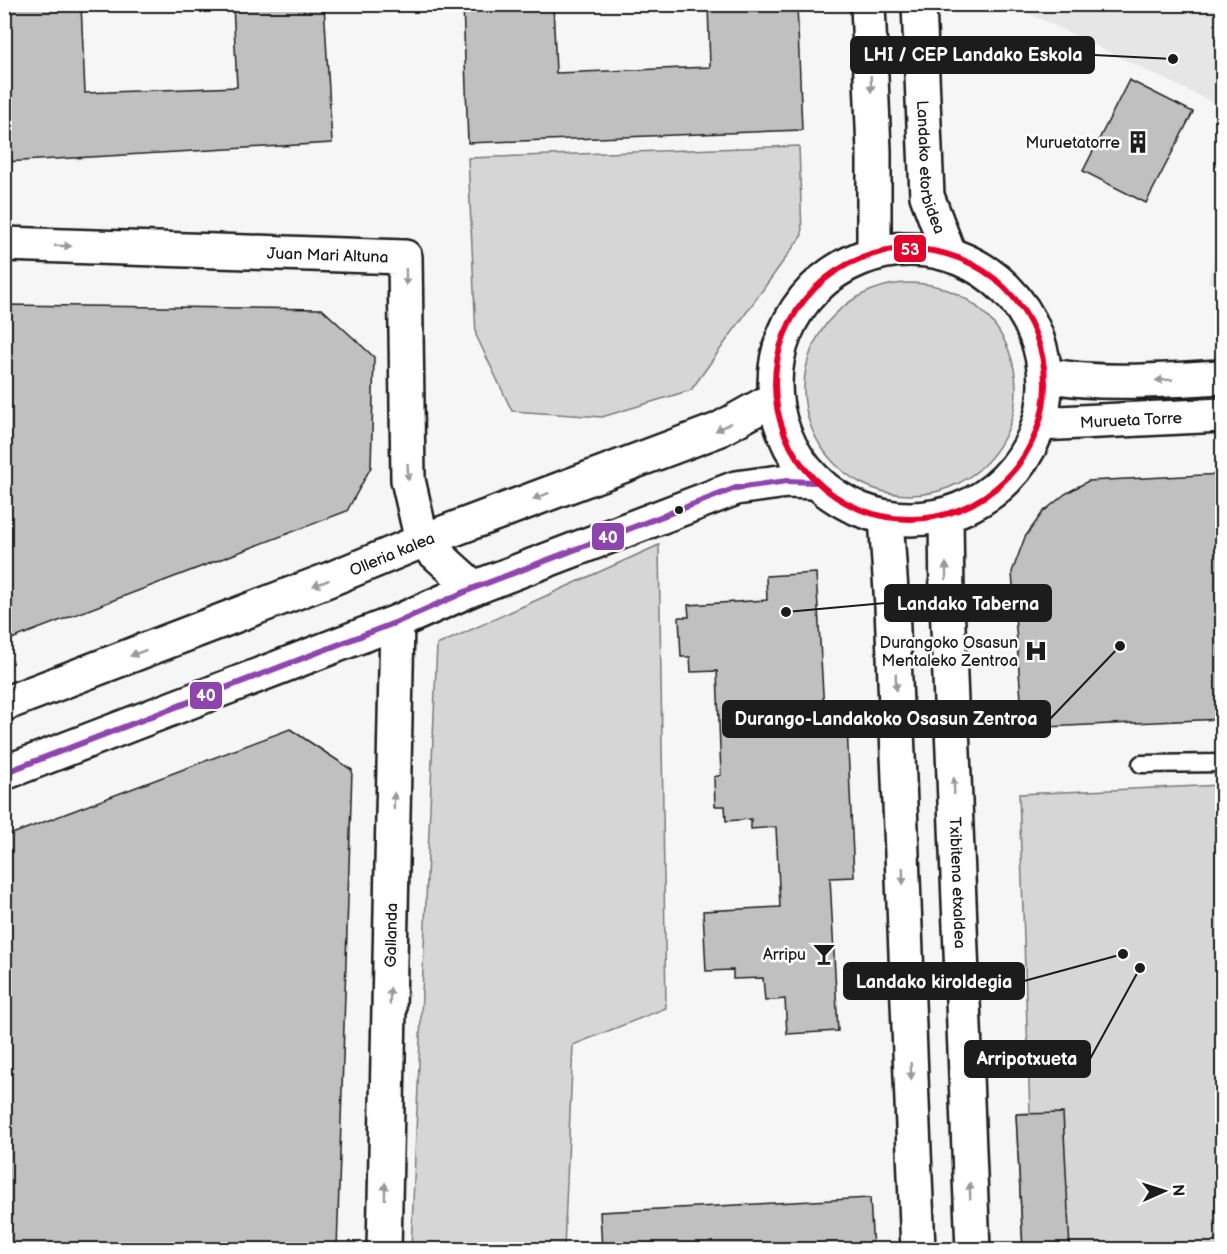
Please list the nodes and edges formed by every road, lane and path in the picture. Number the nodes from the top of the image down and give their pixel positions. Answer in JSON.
{"nodes":[{"id":1,"x":868,"y":4,"type":"edge"},
{"id":2,"x":919,"y":4,"type":"edge"},
{"id":3,"x":4,"y":244,"type":"edge"},
{"id":4,"x":874,"y":252,"type":"junction"},
{"id":5,"x":949,"y":254,"type":"junction"},
{"id":6,"x":1045,"y":375,"type":"junction"},
{"id":7,"x":1222,"y":377,"type":"edge"},
{"id":8,"x":774,"y":399,"type":"junction"},
{"id":9,"x":1222,"y":415,"type":"edge"},
{"id":10,"x":1039,"y":424,"type":"junction"},
{"id":11,"x":815,"y":482,"type":"junction"},
{"id":12,"x":946,"y":515,"type":"junction"},
{"id":13,"x":886,"y":518,"type":"junction"},
{"id":14,"x":423,"y":541,"type":"junction"},
{"id":15,"x":474,"y":588,"type":"junction"},
{"id":16,"x":397,"y":622,"type":"junction"},
{"id":17,"x":4,"y":704,"type":"edge"},
{"id":18,"x":1222,"y":763,"type":"edge"},
{"id":19,"x":1141,"y":764,"type":"dead end"},
{"id":20,"x":4,"y":773,"type":"edge"},
{"id":21,"x":384,"y":1250,"type":"edge"},
{"id":22,"x":918,"y":1250,"type":"edge"},
{"id":23,"x":973,"y":1250,"type":"edge"}],
"edges":[{"from":1,"to":4,"type":"street","one_way":true},
{"from":2,"to":5,"type":"street","name":"Landako etorbidea"},
{"from":3,"to":14,"type":"street","name":"Juan Mari Altuna","one_way":true},
{"from":4,"to":5,"type":"street"},
{"from":4,"to":8,"type":"street"},
{"from":5,"to":6,"type":"street"},
{"from":7,"to":6,"type":"street","one_way":true},
{"from":6,"to":10,"type":"street"},
{"from":8,"to":11,"type":"street"},
{"from":8,"to":14,"type":"street","name":"Olleria kalea","one_way":true},
{"from":9,"to":10,"type":"street","name":"Murueta Torre"},
{"from":10,"to":12,"type":"street"},
{"from":11,"to":13,"type":"street"},
{"from":11,"to":15,"type":"street"},
{"from":12,"to":13,"type":"street"},
{"from":23,"to":12,"type":"street","name":"Txibitena etxaldea","one_way":true},
{"from":13,"to":22,"type":"street","one_way":true},
{"from":14,"to":15,"type":"street"},
{"from":14,"to":17,"type":"street","name":"Olleria kalea","one_way":true},
{"from":15,"to":16,"type":"street"},
{"from":16,"to":20,"type":"street"},
{"from":21,"to":16,"type":"street","name":"Gallanda","one_way":true},
{"from":18,"to":19,"type":"lane"}]}
